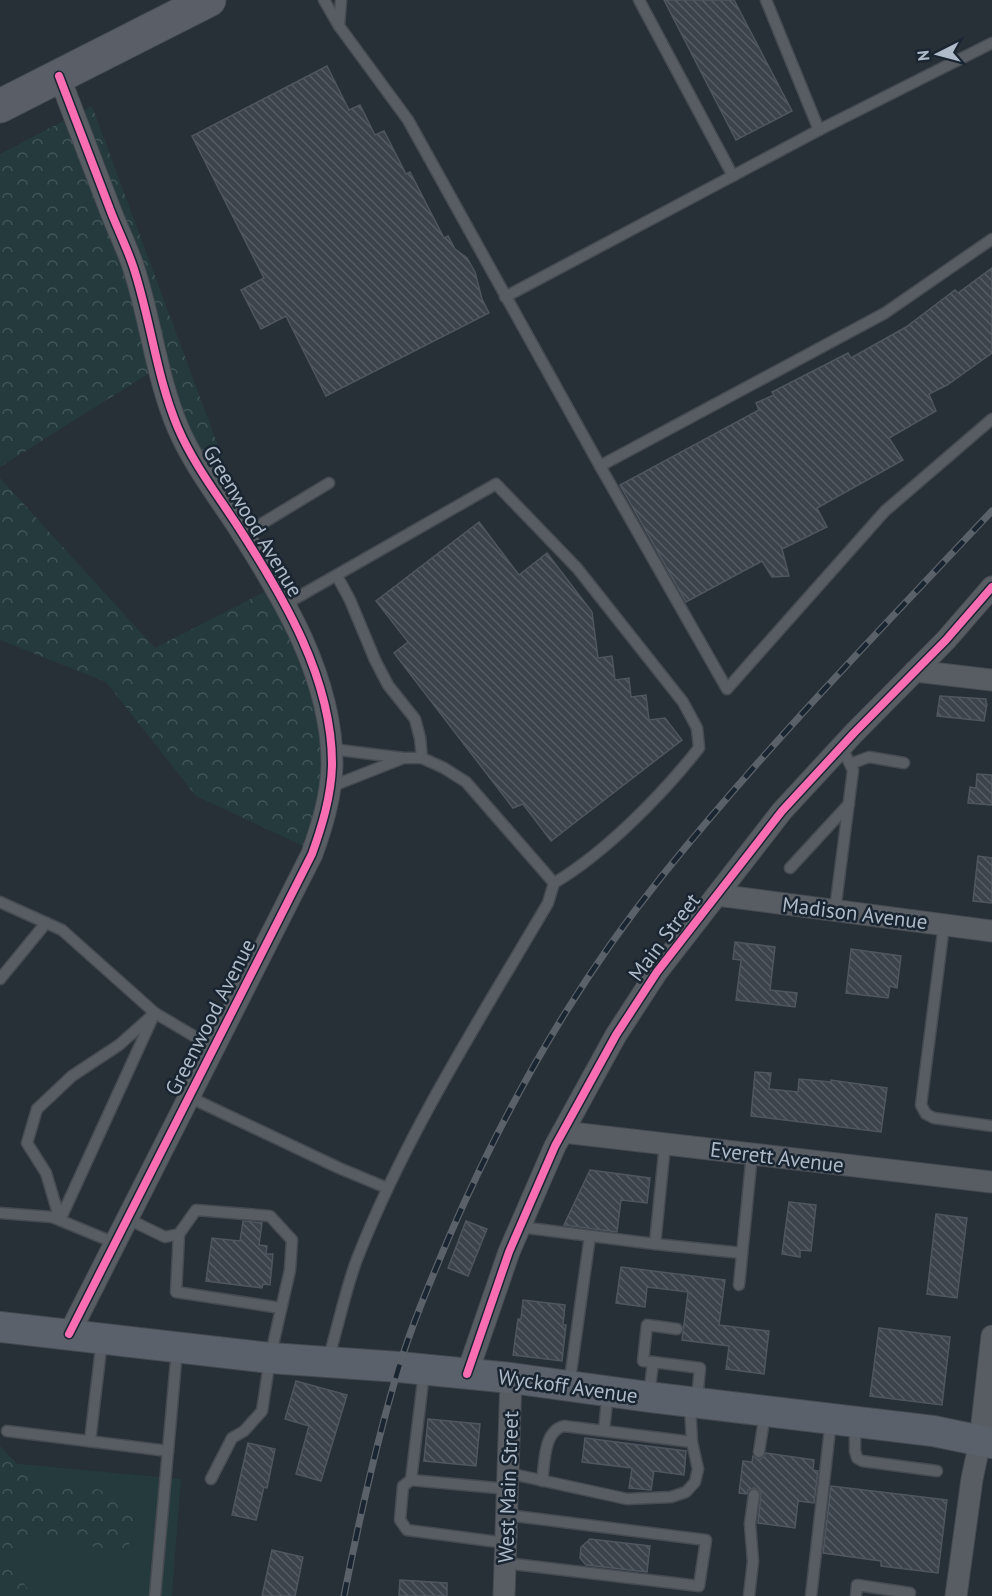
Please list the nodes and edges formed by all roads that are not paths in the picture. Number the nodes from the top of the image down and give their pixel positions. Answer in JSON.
{"nodes":[{"id":1,"x":209,"y":0,"type":"edge"},
{"id":2,"x":324,"y":0,"type":"edge"},
{"id":3,"x":341,"y":0,"type":"edge"},
{"id":4,"x":639,"y":0,"type":"edge"},
{"id":5,"x":766,"y":0,"type":"edge"},
{"id":6,"x":339,"y":26,"type":"junction"},
{"id":7,"x":992,"y":44,"type":"edge"},
{"id":8,"x":59,"y":76,"type":"junction"},
{"id":9,"x":0,"y":106,"type":"edge"},
{"id":10,"x":819,"y":130,"type":"junction"},
{"id":11,"x":733,"y":176,"type":"junction"},
{"id":12,"x":992,"y":239,"type":"edge"},
{"id":13,"x":506,"y":297,"type":"junction"},
{"id":14,"x":992,"y":418,"type":"edge"},
{"id":15,"x":600,"y":466,"type":"junction"},
{"id":16,"x":329,"y":483,"type":"dead end"},
{"id":17,"x":243,"y":535,"type":"junction"},
{"id":18,"x":337,"y":576,"type":"junction"},
{"id":19,"x":992,"y":587,"type":"edge"},
{"id":20,"x":284,"y":605,"type":"junction"},
{"id":21,"x":915,"y":671,"type":"junction"},
{"id":22,"x":992,"y":680,"type":"edge"},
{"id":23,"x":331,"y":749,"type":"junction"},
{"id":24,"x":846,"y":755,"type":"junction"},
{"id":25,"x":404,"y":758,"type":"junction"},
{"id":26,"x":422,"y":758,"type":"junction"},
{"id":27,"x":904,"y":763,"type":"dead end"},
{"id":28,"x":330,"y":787,"type":"junction"},
{"id":29,"x":850,"y":804,"type":"junction"},
{"id":30,"x":790,"y":868,"type":"dead end"},
{"id":31,"x":554,"y":883,"type":"junction"},
{"id":32,"x":717,"y":895,"type":"junction"},
{"id":33,"x":0,"y":902,"type":"edge"},
{"id":34,"x":835,"y":910,"type":"junction"},
{"id":35,"x":46,"y":923,"type":"junction"},
{"id":36,"x":944,"y":925,"type":"junction"},
{"id":37,"x":992,"y":931,"type":"edge"},
{"id":38,"x":0,"y":979,"type":"edge"},
{"id":39,"x":155,"y":1013,"type":"junction"},
{"id":40,"x":214,"y":1048,"type":"junction"},
{"id":41,"x":189,"y":1097,"type":"junction"},
{"id":42,"x":992,"y":1126,"type":"edge"},
{"id":43,"x":563,"y":1132,"type":"junction"},
{"id":44,"x":665,"y":1144,"type":"junction"},
{"id":45,"x":752,"y":1154,"type":"junction"},
{"id":46,"x":992,"y":1182,"type":"edge"},
{"id":47,"x":387,"y":1188,"type":"junction"},
{"id":48,"x":0,"y":1213,"type":"edge"},
{"id":49,"x":128,"y":1219,"type":"junction"},
{"id":50,"x":60,"y":1220,"type":"junction"},
{"id":51,"x":520,"y":1227,"type":"junction"},
{"id":52,"x":179,"y":1234,"type":"junction"},
{"id":53,"x":590,"y":1236,"type":"junction"},
{"id":54,"x":115,"y":1243,"type":"junction"},
{"id":55,"x":655,"y":1244,"type":"junction"},
{"id":56,"x":742,"y":1253,"type":"junction"},
{"id":57,"x":739,"y":1285,"type":"dead end"},
{"id":58,"x":281,"y":1308,"type":"junction"},
{"id":59,"x":0,"y":1327,"type":"edge"},
{"id":60,"x":677,"y":1329,"type":"dead end"},
{"id":61,"x":69,"y":1334,"type":"junction"},
{"id":62,"x":992,"y":1336,"type":"edge"},
{"id":63,"x":102,"y":1338,"type":"junction"},
{"id":64,"x":177,"y":1347,"type":"junction"},
{"id":65,"x":270,"y":1358,"type":"junction"},
{"id":66,"x":653,"y":1362,"type":"junction"},
{"id":67,"x":327,"y":1363,"type":"junction"},
{"id":68,"x":424,"y":1369,"type":"junction"},
{"id":69,"x":467,"y":1374,"type":"junction"},
{"id":70,"x":511,"y":1378,"type":"junction"},
{"id":71,"x":569,"y":1386,"type":"junction"},
{"id":72,"x":608,"y":1392,"type":"junction"},
{"id":73,"x":649,"y":1397,"type":"junction"},
{"id":74,"x":693,"y":1402,"type":"junction"},
{"id":75,"x":766,"y":1410,"type":"junction"},
{"id":76,"x":843,"y":1420,"type":"junction"},
{"id":77,"x":604,"y":1430,"type":"junction"},
{"id":78,"x":7,"y":1431,"type":"dead end"},
{"id":79,"x":90,"y":1442,"type":"junction"},
{"id":80,"x":692,"y":1442,"type":"junction"},
{"id":81,"x":986,"y":1442,"type":"edge"},
{"id":82,"x":168,"y":1451,"type":"junction"},
{"id":83,"x":759,"y":1452,"type":"dead end"},
{"id":84,"x":937,"y":1471,"type":"dead end"},
{"id":85,"x":211,"y":1479,"type":"dead end"},
{"id":86,"x":411,"y":1480,"type":"junction"},
{"id":87,"x":508,"y":1481,"type":"junction"},
{"id":88,"x":542,"y":1481,"type":"junction"},
{"id":89,"x":754,"y":1495,"type":"dead end"},
{"id":90,"x":507,"y":1515,"type":"junction"},
{"id":91,"x":506,"y":1553,"type":"junction"},
{"id":92,"x":155,"y":1596,"type":"edge"},
{"id":93,"x":504,"y":1596,"type":"edge"},
{"id":94,"x":749,"y":1596,"type":"edge"},
{"id":95,"x":811,"y":1596,"type":"edge"},
{"id":96,"x":856,"y":1596,"type":"edge"},
{"id":97,"x":909,"y":1596,"type":"edge"},
{"id":98,"x":956,"y":1596,"type":"edge"}],
"edges":[{"from":1,"to":8,"type":"main road"},
{"from":2,"to":6,"type":"lane"},
{"from":3,"to":6,"type":"lane"},
{"from":4,"to":11,"type":"lane"},
{"from":5,"to":10,"type":"lane"},
{"from":6,"to":13,"type":"lane"},
{"from":7,"to":10,"type":"lane"},
{"from":8,"to":9,"type":"main road"},
{"from":8,"to":17,"type":"street","name":"Greenwood Avenue"},
{"from":10,"to":11,"type":"lane"},
{"from":11,"to":13,"type":"lane"},
{"from":12,"to":15,"type":"lane"},
{"from":13,"to":15,"type":"lane"},
{"from":14,"to":15,"type":"lane"},
{"from":16,"to":17,"type":"lane"},
{"from":17,"to":20,"type":"street","name":"Greenwood Avenue"},
{"from":18,"to":20,"type":"lane"},
{"from":18,"to":26,"type":"lane"},
{"from":18,"to":31,"type":"lane"},
{"from":19,"to":21,"type":"street","name":"Main Street"},
{"from":20,"to":23,"type":"street","name":"Greenwood Avenue"},
{"from":21,"to":22,"type":"street"},
{"from":21,"to":24,"type":"street","name":"Main Street"},
{"from":23,"to":25,"type":"lane"},
{"from":23,"to":28,"type":"street","name":"Greenwood Avenue"},
{"from":24,"to":27,"type":"lane"},
{"from":24,"to":29,"type":"lane"},
{"from":24,"to":32,"type":"street","name":"Main Street"},
{"from":25,"to":26,"type":"lane"},
{"from":25,"to":28,"type":"lane"},
{"from":26,"to":31,"type":"lane"},
{"from":28,"to":40,"type":"street","name":"Greenwood Avenue"},
{"from":29,"to":30,"type":"lane"},
{"from":29,"to":34,"type":"lane"},
{"from":31,"to":47,"type":"lane"},
{"from":32,"to":34,"type":"street","name":"Madison Avenue"},
{"from":32,"to":43,"type":"street","name":"Main Street"},
{"from":33,"to":35,"type":"lane"},
{"from":34,"to":36,"type":"street","name":"Madison Avenue"},
{"from":35,"to":38,"type":"lane"},
{"from":35,"to":39,"type":"lane"},
{"from":36,"to":37,"type":"street","name":"Madison Avenue"},
{"from":36,"to":42,"type":"lane"},
{"from":39,"to":40,"type":"lane"},
{"from":39,"to":50,"type":"lane"},
{"from":39,"to":50,"type":"lane"},
{"from":40,"to":41,"type":"street","name":"Greenwood Avenue"},
{"from":41,"to":47,"type":"lane"},
{"from":41,"to":49,"type":"street","name":"Greenwood Avenue"},
{"from":43,"to":44,"type":"street","name":"Everett Avenue"},
{"from":43,"to":51,"type":"street","name":"Main Street"},
{"from":44,"to":45,"type":"street","name":"Everett Avenue"},
{"from":44,"to":55,"type":"lane"},
{"from":45,"to":46,"type":"street","name":"Everett Avenue"},
{"from":45,"to":56,"type":"lane"},
{"from":47,"to":67,"type":"lane"},
{"from":48,"to":50,"type":"lane"},
{"from":49,"to":52,"type":"lane"},
{"from":49,"to":54,"type":"street","name":"Greenwood Avenue"},
{"from":50,"to":54,"type":"lane"},
{"from":51,"to":53,"type":"lane"},
{"from":51,"to":69,"type":"street","name":"Main Street"},
{"from":52,"to":58,"type":"lane"},
{"from":52,"to":58,"type":"lane"},
{"from":53,"to":55,"type":"lane"},
{"from":53,"to":71,"type":"lane"},
{"from":54,"to":61,"type":"street","name":"Greenwood Avenue"},
{"from":55,"to":56,"type":"lane"},
{"from":56,"to":57,"type":"lane"},
{"from":58,"to":65,"type":"lane"},
{"from":59,"to":61,"type":"main road","name":"Wyckoff Avenue"},
{"from":60,"to":66,"type":"lane"},
{"from":61,"to":63,"type":"main road","name":"Wyckoff Avenue"},
{"from":62,"to":81,"type":"street"},
{"from":63,"to":64,"type":"main road","name":"Wyckoff Avenue"},
{"from":63,"to":79,"type":"lane"},
{"from":64,"to":65,"type":"main road","name":"Wyckoff Avenue"},
{"from":64,"to":82,"type":"lane"},
{"from":65,"to":67,"type":"main road","name":"Wyckoff Avenue"},
{"from":65,"to":85,"type":"lane"},
{"from":66,"to":73,"type":"lane"},
{"from":66,"to":74,"type":"lane"},
{"from":67,"to":68,"type":"main road","name":"Wyckoff Avenue"},
{"from":68,"to":69,"type":"main road","name":"Wyckoff Avenue"},
{"from":68,"to":86,"type":"lane"},
{"from":69,"to":70,"type":"main road","name":"Wyckoff Avenue"},
{"from":70,"to":71,"type":"main road","name":"Wyckoff Avenue"},
{"from":70,"to":87,"type":"street","name":"West Main Street"},
{"from":71,"to":72,"type":"main road","name":"Wyckoff Avenue"},
{"from":72,"to":73,"type":"main road","name":"Wyckoff Avenue"},
{"from":72,"to":77,"type":"lane"},
{"from":73,"to":74,"type":"main road","name":"Wyckoff Avenue"},
{"from":74,"to":75,"type":"main road","name":"Wyckoff Avenue"},
{"from":74,"to":80,"type":"lane"},
{"from":75,"to":76,"type":"main road","name":"Wyckoff Avenue"},
{"from":75,"to":83,"type":"lane"},
{"from":76,"to":81,"type":"main road","name":"Wyckoff Avenue"},
{"from":76,"to":84,"type":"lane"},
{"from":76,"to":95,"type":"lane"},
{"from":77,"to":80,"type":"lane"},
{"from":77,"to":88,"type":"lane"},
{"from":78,"to":79,"type":"lane"},
{"from":79,"to":82,"type":"lane"},
{"from":80,"to":88,"type":"lane"},
{"from":81,"to":98,"type":"street"},
{"from":82,"to":92,"type":"lane"},
{"from":86,"to":87,"type":"lane"},
{"from":86,"to":91,"type":"lane"},
{"from":87,"to":88,"type":"lane"},
{"from":87,"to":90,"type":"street","name":"West Main Street"},
{"from":89,"to":94,"type":"lane"},
{"from":90,"to":91,"type":"street","name":"West Main Street"},
{"from":90,"to":91,"type":"lane"},
{"from":91,"to":93,"type":"street","name":"West Main Street"},
{"from":96,"to":97,"type":"lane"}]}
